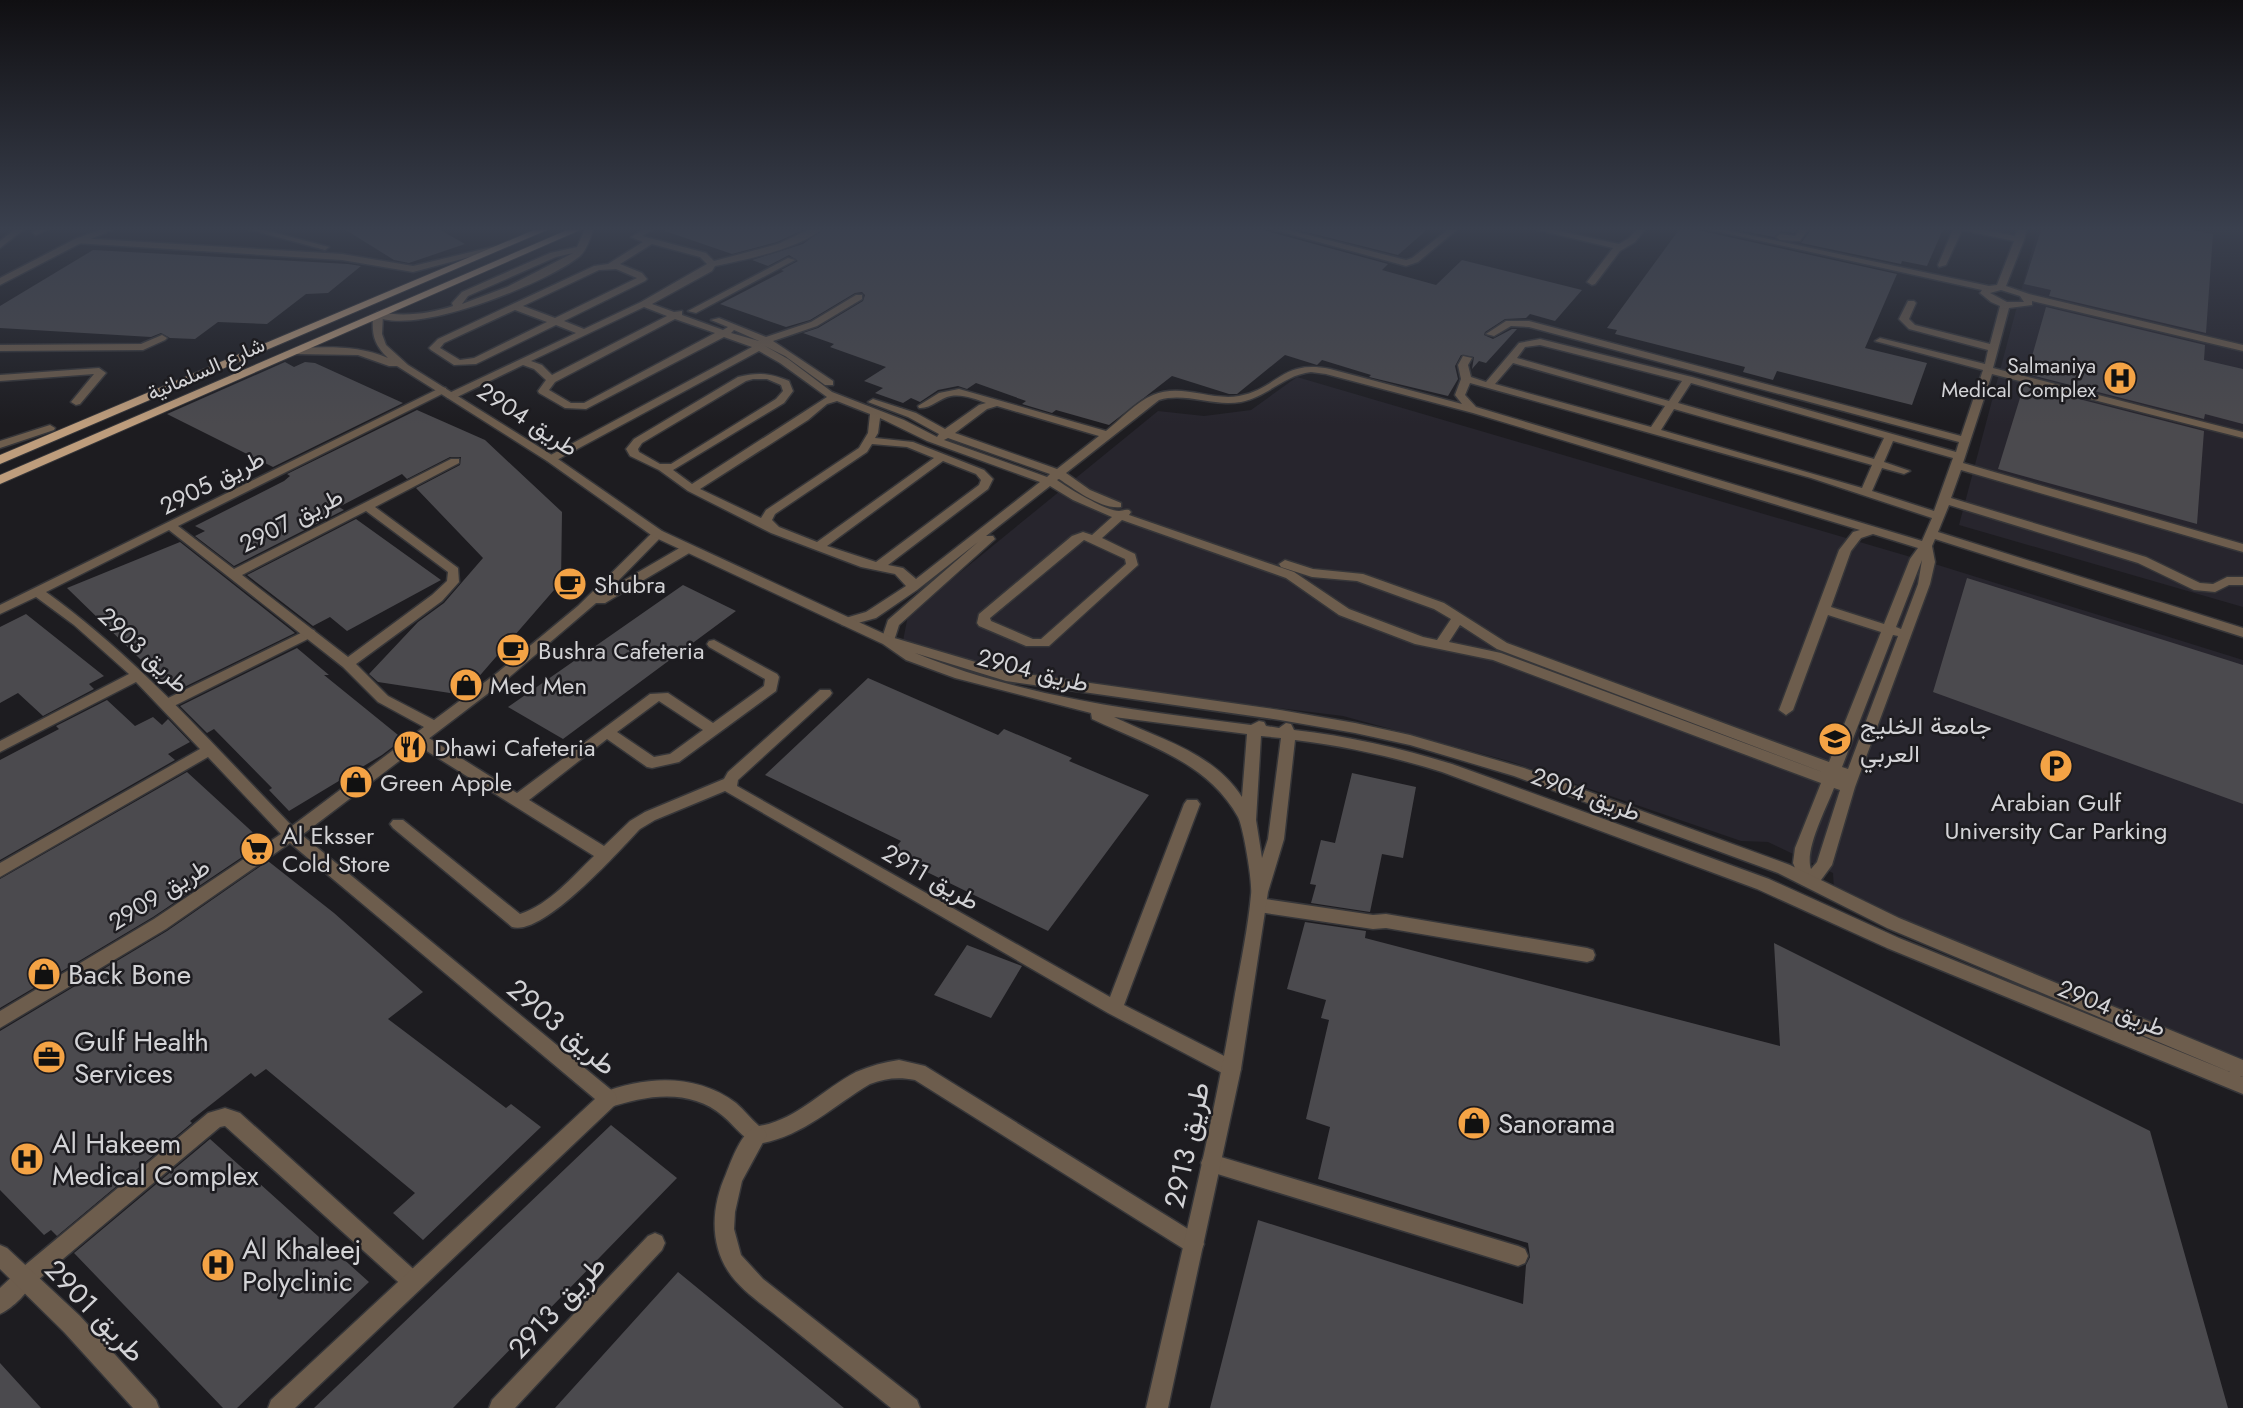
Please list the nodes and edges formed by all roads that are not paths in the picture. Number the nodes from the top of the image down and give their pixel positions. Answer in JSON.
{"nodes":[{"id":1,"x":394,"y":293,"type":"edge"},
{"id":2,"x":430,"y":293,"type":"edge"},
{"id":3,"x":495,"y":293,"type":"edge"},
{"id":4,"x":546,"y":293,"type":"edge"},
{"id":5,"x":614,"y":293,"type":"edge"},
{"id":6,"x":665,"y":293,"type":"edge"},
{"id":7,"x":725,"y":293,"type":"edge"},
{"id":8,"x":1985,"y":293,"type":"edge"},
{"id":9,"x":2016,"y":293,"type":"edge"},
{"id":10,"x":2028,"y":297,"type":"junction"},
{"id":11,"x":655,"y":298,"type":"junction"},
{"id":12,"x":859,"y":298,"type":"dead end"},
{"id":13,"x":1911,"y":303,"type":"dead end"},
{"id":14,"x":645,"y":304,"type":"junction"},
{"id":15,"x":2005,"y":305,"type":"junction"},
{"id":16,"x":516,"y":307,"type":"junction"},
{"id":17,"x":690,"y":310,"type":"junction"},
{"id":18,"x":378,"y":315,"type":"junction"},
{"id":19,"x":675,"y":315,"type":"junction"},
{"id":20,"x":555,"y":322,"type":"junction"},
{"id":21,"x":735,"y":326,"type":"junction"},
{"id":22,"x":583,"y":332,"type":"junction"},
{"id":23,"x":724,"y":332,"type":"junction"},
{"id":24,"x":1491,"y":334,"type":"dead end"},
{"id":25,"x":163,"y":338,"type":"dead end"},
{"id":26,"x":1880,"y":341,"type":"dead end"},
{"id":27,"x":763,"y":343,"type":"junction"},
{"id":28,"x":0,"y":348,"type":"edge"},
{"id":29,"x":1993,"y":348,"type":"junction"},
{"id":30,"x":2243,"y":348,"type":"edge"},
{"id":31,"x":296,"y":351,"type":"junction"},
{"id":32,"x":1468,"y":358,"type":"dead end"},
{"id":33,"x":1511,"y":359,"type":"junction"},
{"id":34,"x":523,"y":362,"type":"junction"},
{"id":35,"x":404,"y":367,"type":"junction"},
{"id":36,"x":1988,"y":369,"type":"junction"},
{"id":37,"x":0,"y":377,"type":"edge"},
{"id":38,"x":1466,"y":379,"type":"junction"},
{"id":39,"x":1688,"y":379,"type":"junction"},
{"id":40,"x":551,"y":380,"type":"junction"},
{"id":41,"x":1489,"y":385,"type":"junction"},
{"id":42,"x":447,"y":393,"type":"junction"},
{"id":43,"x":838,"y":398,"type":"junction"},
{"id":44,"x":76,"y":402,"type":"dead end"},
{"id":45,"x":997,"y":403,"type":"junction"},
{"id":46,"x":1672,"y":404,"type":"junction"},
{"id":47,"x":923,"y":406,"type":"dead end"},
{"id":48,"x":650,"y":407,"type":"junction"},
{"id":49,"x":1474,"y":410,"type":"junction"},
{"id":50,"x":875,"y":412,"type":"junction"},
{"id":51,"x":678,"y":417,"type":"junction"},
{"id":52,"x":50,"y":428,"type":"dead end"},
{"id":53,"x":1655,"y":430,"type":"junction"},
{"id":54,"x":1107,"y":435,"type":"junction"},
{"id":55,"x":1890,"y":436,"type":"junction"},
{"id":56,"x":2240,"y":436,"type":"edge"},
{"id":57,"x":942,"y":437,"type":"junction"},
{"id":58,"x":869,"y":441,"type":"junction"},
{"id":59,"x":1966,"y":441,"type":"junction"},
{"id":60,"x":0,"y":445,"type":"edge"},
{"id":61,"x":942,"y":457,"type":"junction"},
{"id":62,"x":551,"y":459,"type":"junction"},
{"id":63,"x":0,"y":460,"type":"edge"},
{"id":64,"x":455,"y":461,"type":"dead end"},
{"id":65,"x":1957,"y":461,"type":"junction"},
{"id":66,"x":1878,"y":463,"type":"junction"},
{"id":67,"x":663,"y":468,"type":"junction"},
{"id":68,"x":1904,"y":471,"type":"dead end"},
{"id":69,"x":1055,"y":478,"type":"junction"},
{"id":70,"x":0,"y":481,"type":"edge"},
{"id":71,"x":692,"y":489,"type":"junction"},
{"id":72,"x":1866,"y":493,"type":"junction"},
{"id":73,"x":1945,"y":500,"type":"junction"},
{"id":74,"x":368,"y":507,"type":"junction"},
{"id":75,"x":1124,"y":512,"type":"junction"},
{"id":76,"x":1937,"y":516,"type":"junction"},
{"id":77,"x":171,"y":526,"type":"junction"},
{"id":78,"x":770,"y":527,"type":"junction"},
{"id":79,"x":1872,"y":530,"type":"junction"},
{"id":80,"x":658,"y":534,"type":"junction"},
{"id":81,"x":1094,"y":539,"type":"junction"},
{"id":82,"x":1929,"y":540,"type":"junction"},
{"id":83,"x":819,"y":545,"type":"junction"},
{"id":84,"x":2243,"y":548,"type":"edge"},
{"id":85,"x":687,"y":549,"type":"junction"},
{"id":86,"x":878,"y":566,"type":"junction"},
{"id":87,"x":235,"y":574,"type":"junction"},
{"id":88,"x":1340,"y":575,"type":"junction"},
{"id":89,"x":2243,"y":581,"type":"edge"},
{"id":90,"x":913,"y":587,"type":"junction"},
{"id":91,"x":38,"y":593,"type":"junction"},
{"id":92,"x":0,"y":596,"type":"edge"},
{"id":93,"x":1321,"y":597,"type":"junction"},
{"id":94,"x":13,"y":604,"type":"junction"},
{"id":95,"x":1824,"y":609,"type":"junction"},
{"id":96,"x":0,"y":610,"type":"edge"},
{"id":97,"x":583,"y":610,"type":"junction"},
{"id":98,"x":1459,"y":617,"type":"junction"},
{"id":99,"x":846,"y":622,"type":"junction"},
{"id":100,"x":1888,"y":630,"type":"junction"},
{"id":101,"x":309,"y":633,"type":"junction"},
{"id":102,"x":2243,"y":633,"type":"edge"},
{"id":103,"x":1905,"y":635,"type":"junction"},
{"id":104,"x":888,"y":641,"type":"junction"},
{"id":105,"x":714,"y":643,"type":"dead end"},
{"id":106,"x":1440,"y":645,"type":"junction"},
{"id":107,"x":348,"y":664,"type":"junction"},
{"id":108,"x":138,"y":675,"type":"junction"},
{"id":109,"x":825,"y":693,"type":"dead end"},
{"id":110,"x":167,"y":704,"type":"junction"},
{"id":111,"x":1084,"y":707,"type":"junction"},
{"id":112,"x":1786,"y":710,"type":"dead end"},
{"id":113,"x":1275,"y":715,"type":"junction"},
{"id":114,"x":435,"y":727,"type":"junction"},
{"id":115,"x":713,"y":730,"type":"junction"},
{"id":116,"x":1254,"y":730,"type":"junction"},
{"id":117,"x":607,"y":732,"type":"junction"},
{"id":118,"x":1289,"y":734,"type":"junction"},
{"id":119,"x":419,"y":739,"type":"junction"},
{"id":120,"x":0,"y":747,"type":"edge"},
{"id":121,"x":211,"y":749,"type":"junction"},
{"id":122,"x":1832,"y":775,"type":"junction"},
{"id":123,"x":1850,"y":782,"type":"junction"},
{"id":124,"x":729,"y":783,"type":"junction"},
{"id":125,"x":517,"y":800,"type":"junction"},
{"id":126,"x":1192,"y":804,"type":"dead end"},
{"id":127,"x":1248,"y":820,"type":"junction"},
{"id":128,"x":398,"y":824,"type":"dead end"},
{"id":129,"x":291,"y":835,"type":"junction"},
{"id":130,"x":605,"y":855,"type":"junction"},
{"id":131,"x":0,"y":871,"type":"edge"},
{"id":132,"x":1808,"y":880,"type":"junction"},
{"id":133,"x":1259,"y":899,"type":"junction"},
{"id":134,"x":1802,"y":901,"type":"junction"},
{"id":135,"x":1587,"y":955,"type":"dead end"},
{"id":136,"x":1114,"y":1008,"type":"junction"},
{"id":137,"x":1,"y":1018,"type":"edge"},
{"id":138,"x":1232,"y":1069,"type":"junction"},
{"id":139,"x":2243,"y":1069,"type":"edge"},
{"id":140,"x":2243,"y":1086,"type":"edge"},
{"id":141,"x":608,"y":1100,"type":"junction"},
{"id":142,"x":757,"y":1135,"type":"junction"},
{"id":143,"x":1211,"y":1163,"type":"junction"},
{"id":144,"x":655,"y":1244,"type":"dead end"},
{"id":145,"x":1194,"y":1244,"type":"junction"},
{"id":146,"x":0,"y":1255,"type":"edge"},
{"id":147,"x":1518,"y":1256,"type":"dead end"},
{"id":148,"x":25,"y":1278,"type":"junction"},
{"id":149,"x":413,"y":1282,"type":"junction"},
{"id":150,"x":0,"y":1303,"type":"edge"},
{"id":151,"x":148,"y":1408,"type":"edge"},
{"id":152,"x":279,"y":1408,"type":"edge"},
{"id":153,"x":500,"y":1408,"type":"edge"},
{"id":154,"x":909,"y":1408,"type":"edge"},
{"id":155,"x":1157,"y":1408,"type":"edge"}],
"edges":[{"from":1,"to":63,"type":"main road","name":"شارع السلمانية"},
{"from":2,"to":18,"type":"main road","name":"شارع السلمانية"},
{"from":3,"to":18,"type":"street"},
{"from":4,"to":16,"type":"street"},
{"from":5,"to":20,"type":"street"},
{"from":6,"to":11,"type":"street","name":"طريق 2905"},
{"from":7,"to":17,"type":"street"},
{"from":8,"to":15,"type":"street"},
{"from":9,"to":10,"type":"street"},
{"from":10,"to":15,"type":"street"},
{"from":10,"to":30,"type":"street"},
{"from":11,"to":14,"type":"street","name":"طريق 2905"},
{"from":11,"to":17,"type":"street"},
{"from":12,"to":27,"type":"street"},
{"from":13,"to":29,"type":"street"},
{"from":14,"to":19,"type":"street"},
{"from":14,"to":22,"type":"street","name":"طريق 2905"},
{"from":15,"to":29,"type":"street"},
{"from":16,"to":20,"type":"street"},
{"from":16,"to":20,"type":"street"},
{"from":17,"to":19,"type":"street"},
{"from":17,"to":21,"type":"street"},
{"from":18,"to":31,"type":"main road","name":"شارع السلمانية"},
{"from":18,"to":35,"type":"street","name":"طريق 2904"},
{"from":19,"to":23,"type":"street"},
{"from":19,"to":40,"type":"street"},
{"from":20,"to":22,"type":"street"},
{"from":21,"to":23,"type":"street"},
{"from":21,"to":27,"type":"street"},
{"from":22,"to":34,"type":"street","name":"طريق 2905"},
{"from":23,"to":27,"type":"street"},
{"from":23,"to":40,"type":"street"},
{"from":24,"to":59,"type":"street"},
{"from":25,"to":28,"type":"street"},
{"from":26,"to":36,"type":"street"},
{"from":27,"to":43,"type":"street"},
{"from":27,"to":48,"type":"street"},
{"from":27,"to":57,"type":"street"},
{"from":29,"to":36,"type":"street"},
{"from":31,"to":35,"type":"street","name":"طريق 2904"},
{"from":31,"to":70,"type":"main road","name":"شارع السلمانية"},
{"from":32,"to":38,"type":"street"},
{"from":33,"to":39,"type":"street"},
{"from":33,"to":41,"type":"street"},
{"from":33,"to":46,"type":"street"},
{"from":34,"to":40,"type":"street"},
{"from":34,"to":42,"type":"street","name":"طريق 2905"},
{"from":35,"to":42,"type":"street","name":"طريق 2904"},
{"from":36,"to":56,"type":"street"},
{"from":36,"to":59,"type":"street"},
{"from":37,"to":44,"type":"street"},
{"from":38,"to":41,"type":"street"},
{"from":38,"to":49,"type":"street"},
{"from":39,"to":46,"type":"street"},
{"from":39,"to":55,"type":"street"},
{"from":41,"to":53,"type":"street"},
{"from":42,"to":62,"type":"street","name":"طريق 2904"},
{"from":42,"to":77,"type":"street","name":"طريق 2905"},
{"from":43,"to":50,"type":"street"},
{"from":43,"to":71,"type":"street"},
{"from":45,"to":47,"type":"street"},
{"from":45,"to":54,"type":"street"},
{"from":45,"to":57,"type":"street"},
{"from":46,"to":53,"type":"street"},
{"from":46,"to":66,"type":"street"},
{"from":48,"to":51,"type":"street"},
{"from":48,"to":62,"type":"street"},
{"from":49,"to":54,"type":"street"},
{"from":49,"to":79,"type":"street"},
{"from":50,"to":57,"type":"street"},
{"from":50,"to":58,"type":"street"},
{"from":51,"to":67,"type":"street"},
{"from":51,"to":67,"type":"street"},
{"from":52,"to":60,"type":"street"},
{"from":53,"to":72,"type":"street"},
{"from":54,"to":69,"type":"street"},
{"from":55,"to":65,"type":"street"},
{"from":55,"to":66,"type":"street"},
{"from":57,"to":69,"type":"street"},
{"from":58,"to":61,"type":"street"},
{"from":58,"to":78,"type":"street"},
{"from":59,"to":65,"type":"street"},
{"from":61,"to":83,"type":"street"},
{"from":61,"to":86,"type":"street"},
{"from":62,"to":80,"type":"street","name":"طريق 2904"},
{"from":64,"to":74,"type":"street","name":"طريق 2907"},
{"from":65,"to":73,"type":"street"},
{"from":65,"to":84,"type":"street"},
{"from":66,"to":68,"type":"street"},
{"from":66,"to":72,"type":"street"},
{"from":67,"to":71,"type":"street"},
{"from":69,"to":75,"type":"street"},
{"from":69,"to":90,"type":"street"},
{"from":69,"to":104,"type":"street"},
{"from":71,"to":78,"type":"street"},
{"from":72,"to":76,"type":"street"},
{"from":73,"to":76,"type":"street"},
{"from":73,"to":89,"type":"street"},
{"from":74,"to":87,"type":"street","name":"طريق 2907"},
{"from":74,"to":107,"type":"street","name":"طريق 2907"},
{"from":75,"to":81,"type":"street"},
{"from":75,"to":88,"type":"street"},
{"from":75,"to":93,"type":"street"},
{"from":76,"to":82,"type":"street"},
{"from":77,"to":87,"type":"street"},
{"from":77,"to":91,"type":"street","name":"طريق 2905"},
{"from":78,"to":83,"type":"street"},
{"from":79,"to":82,"type":"street"},
{"from":79,"to":95,"type":"street"},
{"from":80,"to":85,"type":"street","name":"طريق 2904"},
{"from":80,"to":97,"type":"street"},
{"from":81,"to":81,"type":"street"},
{"from":82,"to":100,"type":"street"},
{"from":82,"to":102,"type":"street"},
{"from":82,"to":103,"type":"street"},
{"from":83,"to":86,"type":"street"},
{"from":85,"to":97,"type":"street"},
{"from":85,"to":99,"type":"street","name":"طريق 2904"},
{"from":86,"to":90,"type":"street"},
{"from":87,"to":101,"type":"street"},
{"from":88,"to":93,"type":"street"},
{"from":88,"to":98,"type":"street"},
{"from":90,"to":99,"type":"street"},
{"from":91,"to":94,"type":"street","name":"طريق 2905"},
{"from":91,"to":108,"type":"street","name":"طريق 2903"},
{"from":92,"to":94,"type":"street"},
{"from":93,"to":106,"type":"street"},
{"from":94,"to":96,"type":"street","name":"طريق 2905"},
{"from":95,"to":100,"type":"street"},
{"from":95,"to":112,"type":"street"},
{"from":97,"to":114,"type":"street","name":"طريق 2909"},
{"from":98,"to":106,"type":"street"},
{"from":98,"to":122,"type":"street"},
{"from":99,"to":104,"type":"street","name":"طريق 2904"},
{"from":100,"to":103,"type":"street"},
{"from":100,"to":122,"type":"street"},
{"from":101,"to":107,"type":"street"},
{"from":101,"to":110,"type":"street"},
{"from":103,"to":123,"type":"street"},
{"from":104,"to":111,"type":"street","name":"طريق 2904"},
{"from":104,"to":113,"type":"street","name":"طريق 2904"},
{"from":105,"to":115,"type":"street"},
{"from":106,"to":122,"type":"street"},
{"from":107,"to":114,"type":"street"},
{"from":108,"to":110,"type":"street","name":"طريق 2903"},
{"from":108,"to":120,"type":"street"},
{"from":109,"to":124,"type":"street"},
{"from":110,"to":121,"type":"street","name":"طريق 2903"},
{"from":111,"to":116,"type":"street","name":"طريق 2904"},
{"from":111,"to":127,"type":"street"},
{"from":113,"to":116,"type":"street"},
{"from":113,"to":118,"type":"street"},
{"from":113,"to":132,"type":"street","name":"طريق 2904"},
{"from":114,"to":119,"type":"street","name":"طريق 2909"},
{"from":115,"to":117,"type":"street"},
{"from":115,"to":117,"type":"street"},
{"from":116,"to":118,"type":"street","name":"طريق 2904"},
{"from":116,"to":127,"type":"street","name":"طريق 2913"},
{"from":117,"to":125,"type":"street"},
{"from":118,"to":133,"type":"street","name":"طريق 2913"},
{"from":118,"to":134,"type":"street","name":"طريق 2904"},
{"from":119,"to":125,"type":"street"},
{"from":119,"to":129,"type":"street","name":"طريق 2909"},
{"from":121,"to":129,"type":"street","name":"طريق 2903"},
{"from":121,"to":131,"type":"street"},
{"from":122,"to":123,"type":"street"},
{"from":122,"to":132,"type":"street"},
{"from":123,"to":132,"type":"street"},
{"from":124,"to":130,"type":"street"},
{"from":124,"to":136,"type":"street","name":"طريق 2911"},
{"from":125,"to":130,"type":"street"},
{"from":126,"to":136,"type":"street"},
{"from":127,"to":133,"type":"street","name":"طريق 2913"},
{"from":128,"to":130,"type":"street"},
{"from":129,"to":137,"type":"street","name":"طريق 2909"},
{"from":129,"to":141,"type":"street","name":"طريق 2903"},
{"from":132,"to":134,"type":"street"},
{"from":132,"to":139,"type":"street","name":"طريق 2904"},
{"from":133,"to":135,"type":"street"},
{"from":133,"to":138,"type":"street","name":"طريق 2913"},
{"from":134,"to":140,"type":"street","name":"طريق 2904"},
{"from":136,"to":138,"type":"street","name":"طريق 2911"},
{"from":138,"to":143,"type":"street","name":"طريق 2913"},
{"from":141,"to":142,"type":"street"},
{"from":141,"to":149,"type":"street","name":"طريق 2903"},
{"from":142,"to":145,"type":"street"},
{"from":142,"to":154,"type":"street"},
{"from":143,"to":145,"type":"street","name":"طريق 2913"},
{"from":143,"to":147,"type":"street"},
{"from":144,"to":153,"type":"street","name":"طريق 2913"},
{"from":145,"to":155,"type":"street","name":"طريق 2913"},
{"from":146,"to":148,"type":"street","name":"طريق 2901"},
{"from":148,"to":149,"type":"street"},
{"from":148,"to":150,"type":"street"},
{"from":148,"to":151,"type":"street","name":"طريق 2901"},
{"from":149,"to":152,"type":"street","name":"طريق 2903"}]}
